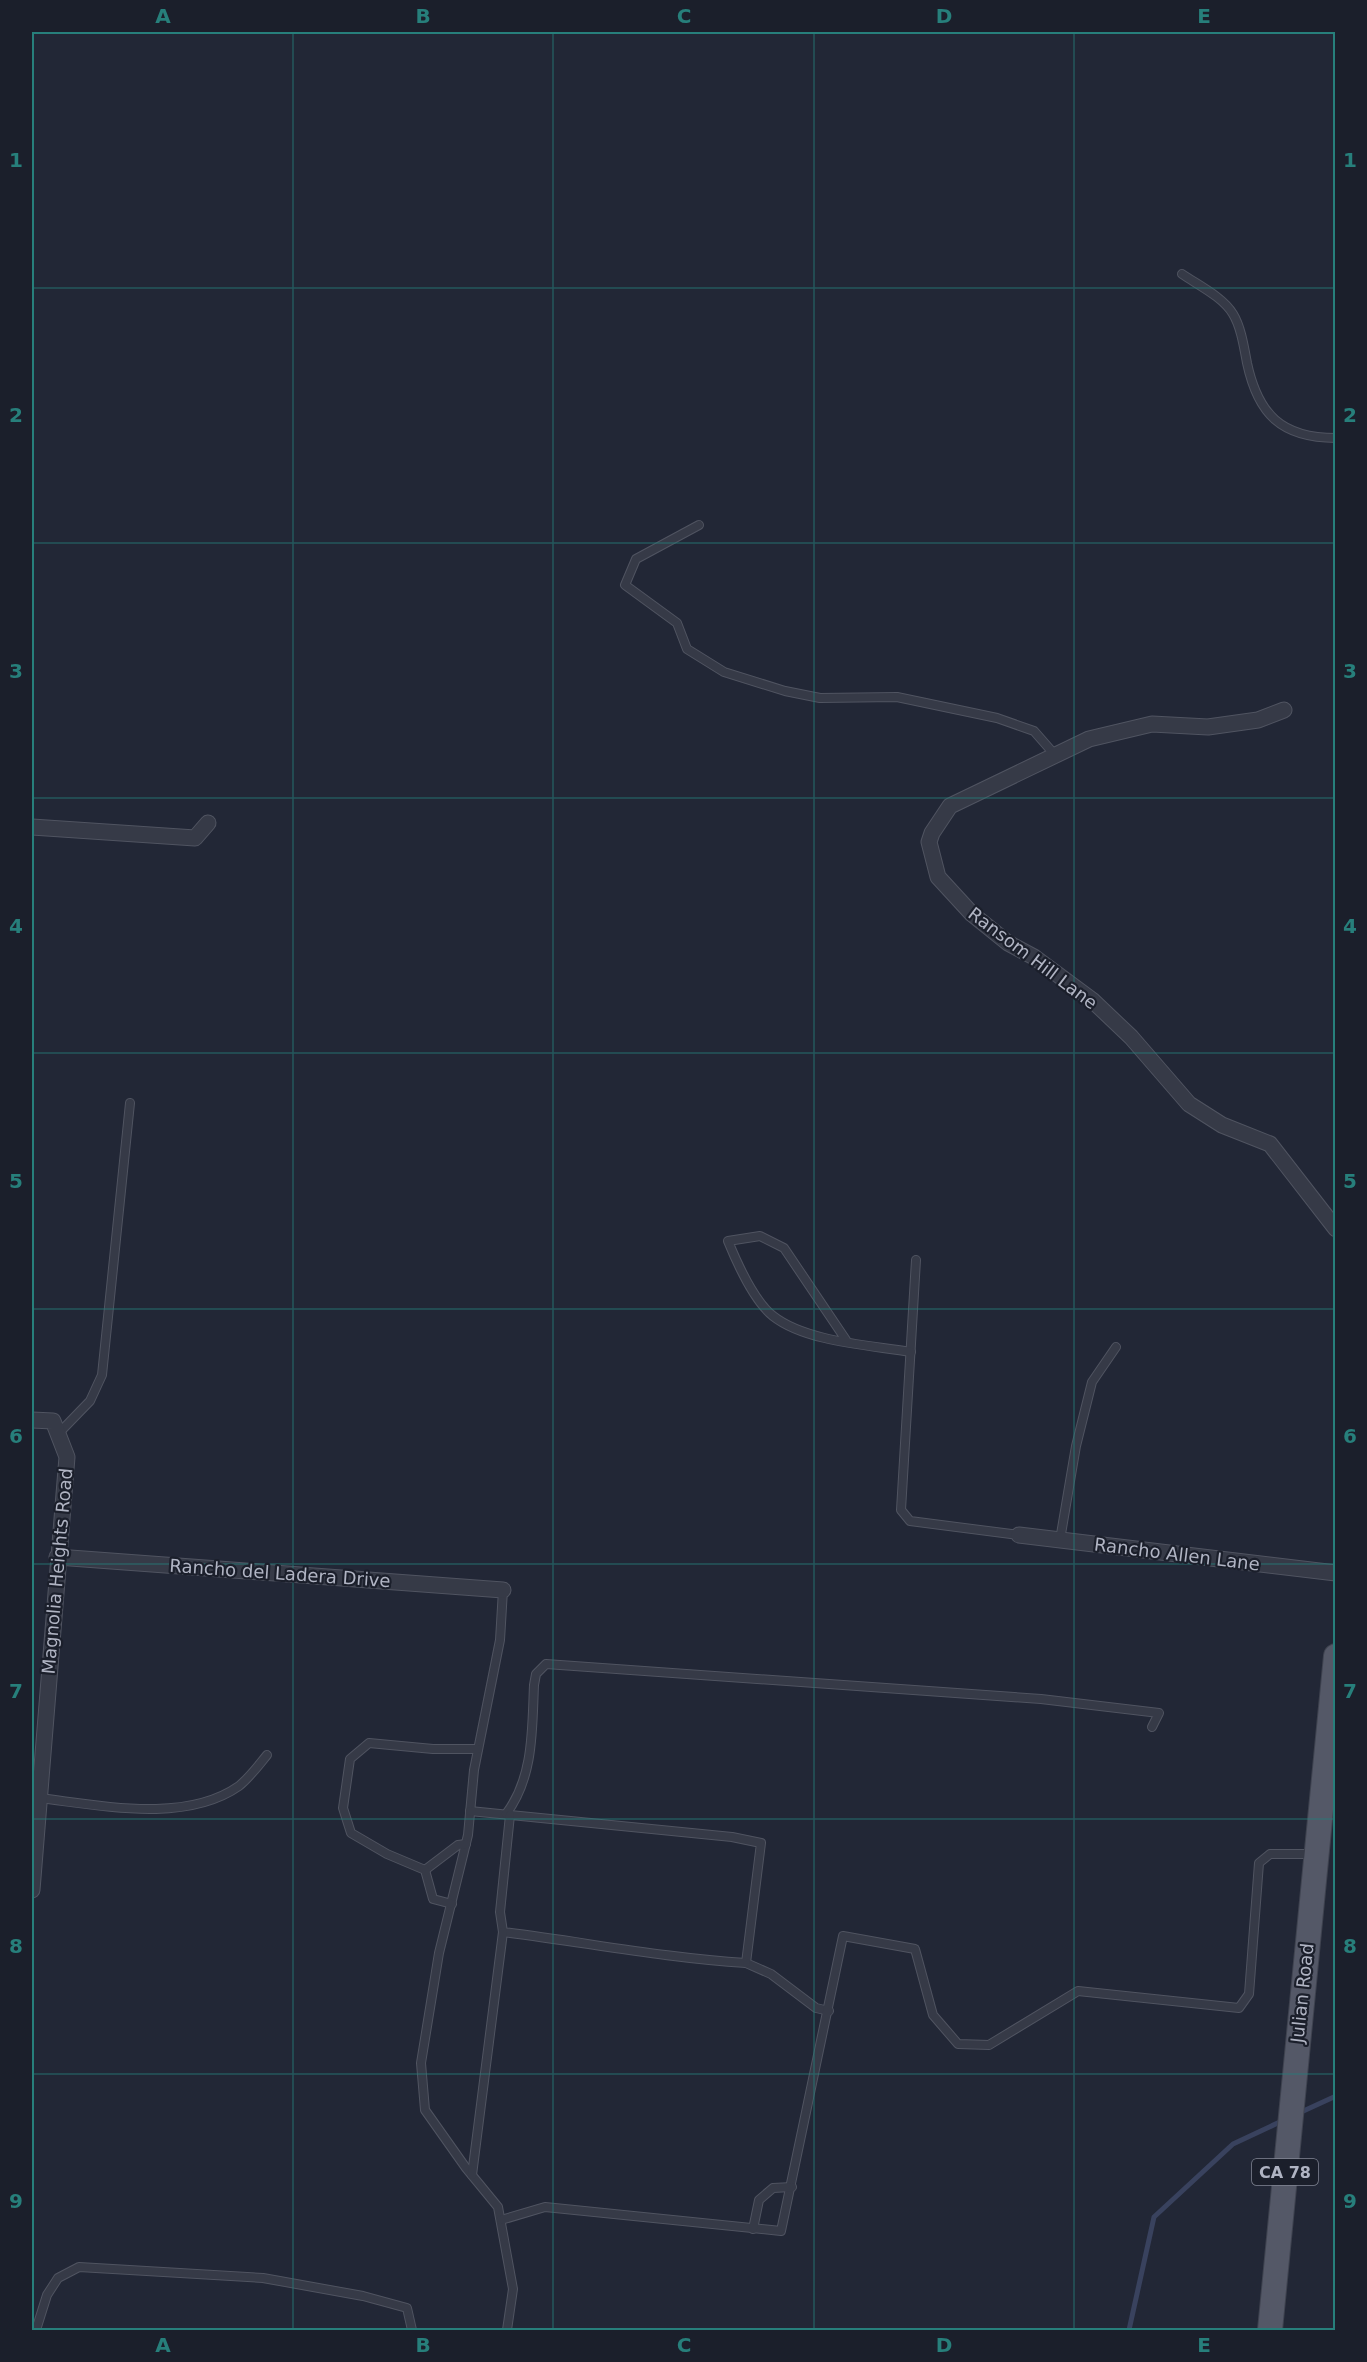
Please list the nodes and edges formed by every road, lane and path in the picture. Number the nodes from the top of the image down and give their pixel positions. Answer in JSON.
{"nodes":[{"id":1,"x":1182,"y":274,"type":"dead end"},
{"id":2,"x":1335,"y":438,"type":"edge"},
{"id":3,"x":699,"y":525,"type":"dead end"},
{"id":4,"x":1284,"y":710,"type":"dead end"},
{"id":5,"x":1054,"y":756,"type":"junction"},
{"id":6,"x":208,"y":823,"type":"dead end"},
{"id":7,"x":32,"y":827,"type":"edge"},
{"id":8,"x":130,"y":1103,"type":"dead end"},
{"id":9,"x":1335,"y":1229,"type":"edge"},
{"id":10,"x":916,"y":1260,"type":"dead end"},
{"id":11,"x":846,"y":1340,"type":"junction"},
{"id":12,"x":1116,"y":1347,"type":"dead end"},
{"id":13,"x":910,"y":1352,"type":"junction"},
{"id":14,"x":32,"y":1420,"type":"edge"},
{"id":15,"x":58,"y":1434,"type":"junction"},
{"id":16,"x":1019,"y":1535,"type":"joint"},
{"id":17,"x":1060,"y":1540,"type":"junction"},
{"id":18,"x":57,"y":1557,"type":"junction"},
{"id":19,"x":1335,"y":1573,"type":"edge"},
{"id":20,"x":504,"y":1590,"type":"joint"},
{"id":21,"x":1335,"y":1656,"type":"edge"},
{"id":22,"x":1152,"y":1727,"type":"dead end"},
{"id":23,"x":478,"y":1749,"type":"junction"},
{"id":24,"x":267,"y":1755,"type":"dead end"},
{"id":25,"x":39,"y":1798,"type":"junction"},
{"id":26,"x":471,"y":1811,"type":"junction"},
{"id":27,"x":508,"y":1814,"type":"junction"},
{"id":28,"x":466,"y":1844,"type":"junction"},
{"id":29,"x":1316,"y":1854,"type":"junction"},
{"id":30,"x":425,"y":1870,"type":"junction"},
{"id":31,"x":32,"y":1890,"type":"edge"},
{"id":32,"x":452,"y":1904,"type":"junction"},
{"id":33,"x":503,"y":1932,"type":"junction"},
{"id":34,"x":746,"y":1963,"type":"junction"},
{"id":35,"x":829,"y":2011,"type":"junction"},
{"id":36,"x":472,"y":2175,"type":"junction"},
{"id":37,"x":792,"y":2187,"type":"junction"},
{"id":38,"x":501,"y":2220,"type":"junction"},
{"id":39,"x":753,"y":2229,"type":"junction"},
{"id":40,"x":36,"y":2331,"type":"edge"},
{"id":41,"x":412,"y":2331,"type":"edge"},
{"id":42,"x":507,"y":2331,"type":"edge"},
{"id":43,"x":1270,"y":2331,"type":"edge"}],
"edges":[{"from":1,"to":2,"type":"lane"},
{"from":3,"to":5,"type":"lane"},
{"from":4,"to":5,"type":"street","name":"Ransom Hill Lane"},
{"from":5,"to":9,"type":"street","name":"Ransom Hill Lane"},
{"from":6,"to":7,"type":"street"},
{"from":8,"to":15,"type":"lane"},
{"from":10,"to":13,"type":"lane"},
{"from":11,"to":11,"type":"lane"},
{"from":11,"to":13,"type":"lane"},
{"from":12,"to":17,"type":"lane"},
{"from":13,"to":16,"type":"lane"},
{"from":14,"to":15,"type":"street"},
{"from":15,"to":18,"type":"street","name":"Magnolia Heights Road"},
{"from":16,"to":17,"type":"street","name":"Rancho Allen Lane"},
{"from":17,"to":19,"type":"street","name":"Rancho Allen Lane"},
{"from":18,"to":20,"type":"street","name":"Rancho del Ladera Drive"},
{"from":18,"to":25,"type":"street","name":"Magnolia Heights Road"},
{"from":20,"to":23,"type":"lane"},
{"from":21,"to":29,"type":"main road","name":"Julian Road","number":"CA 78"},
{"from":22,"to":27,"type":"lane"},
{"from":23,"to":26,"type":"lane"},
{"from":23,"to":30,"type":"lane"},
{"from":24,"to":25,"type":"lane"},
{"from":25,"to":31,"type":"street","name":"Magnolia Heights Road"},
{"from":26,"to":27,"type":"lane"},
{"from":26,"to":28,"type":"lane"},
{"from":27,"to":33,"type":"lane"},
{"from":27,"to":34,"type":"lane"},
{"from":28,"to":30,"type":"lane"},
{"from":28,"to":32,"type":"lane"},
{"from":29,"to":35,"type":"lane"},
{"from":29,"to":43,"type":"main road","name":"Julian Road","number":"CA 78"},
{"from":30,"to":32,"type":"lane"},
{"from":32,"to":36,"type":"lane"},
{"from":33,"to":34,"type":"lane"},
{"from":33,"to":36,"type":"lane"},
{"from":34,"to":35,"type":"lane"},
{"from":35,"to":37,"type":"lane"},
{"from":36,"to":38,"type":"lane"},
{"from":37,"to":39,"type":"lane"},
{"from":37,"to":39,"type":"lane"},
{"from":38,"to":39,"type":"lane"},
{"from":38,"to":42,"type":"lane"},
{"from":40,"to":41,"type":"lane"}]}
